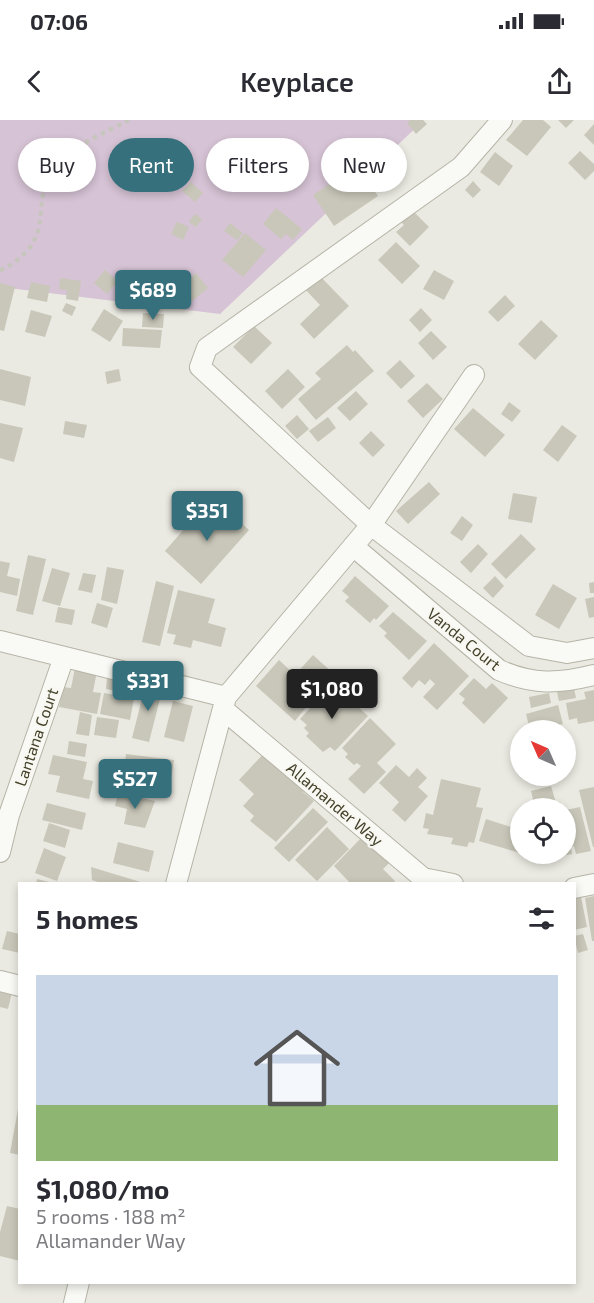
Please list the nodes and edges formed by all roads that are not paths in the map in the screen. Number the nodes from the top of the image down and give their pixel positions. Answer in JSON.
{"nodes":[{"id":1,"x":502,"y":120,"type":"edge"},
{"id":2,"x":474,"y":375,"type":"dead end"},
{"id":3,"x":371,"y":525,"type":"junction"},
{"id":4,"x":353,"y":546,"type":"junction"},
{"id":5,"x":0,"y":641,"type":"edge"},
{"id":6,"x":594,"y":648,"type":"edge"},
{"id":7,"x":64,"y":657,"type":"junction"},
{"id":8,"x":594,"y":675,"type":"edge"},
{"id":9,"x":225,"y":704,"type":"junction"},
{"id":10,"x":5,"y":814,"type":"edge"},
{"id":11,"x":0,"y":852,"type":"edge"},
{"id":12,"x":177,"y":882,"type":"edge"},
{"id":13,"x":443,"y":882,"type":"edge"},
{"id":14,"x":594,"y":884,"type":"edge"},
{"id":15,"x":576,"y":888,"type":"edge"},
{"id":16,"x":0,"y":981,"type":"edge"},
{"id":17,"x":18,"y":986,"type":"edge"},
{"id":18,"x":79,"y":1284,"type":"edge"},
{"id":19,"x":74,"y":1303,"type":"edge"}],
"edges":[{"from":1,"to":3,"type":"street"},
{"from":2,"to":3,"type":"street"},
{"from":3,"to":4,"type":"street"},
{"from":3,"to":6,"type":"street"},
{"from":4,"to":8,"type":"street","name":"Vanda Court"},
{"from":4,"to":9,"type":"street"},
{"from":5,"to":7,"type":"street"},
{"from":7,"to":9,"type":"street"},
{"from":7,"to":10,"type":"street","name":"Lantana Court"},
{"from":9,"to":12,"type":"street"},
{"from":9,"to":13,"type":"street","name":"Allamander Way"},
{"from":10,"to":11,"type":"street","name":"Lantana Court"},
{"from":14,"to":15,"type":"street"},
{"from":16,"to":17,"type":"street"},
{"from":18,"to":19,"type":"street"}]}
